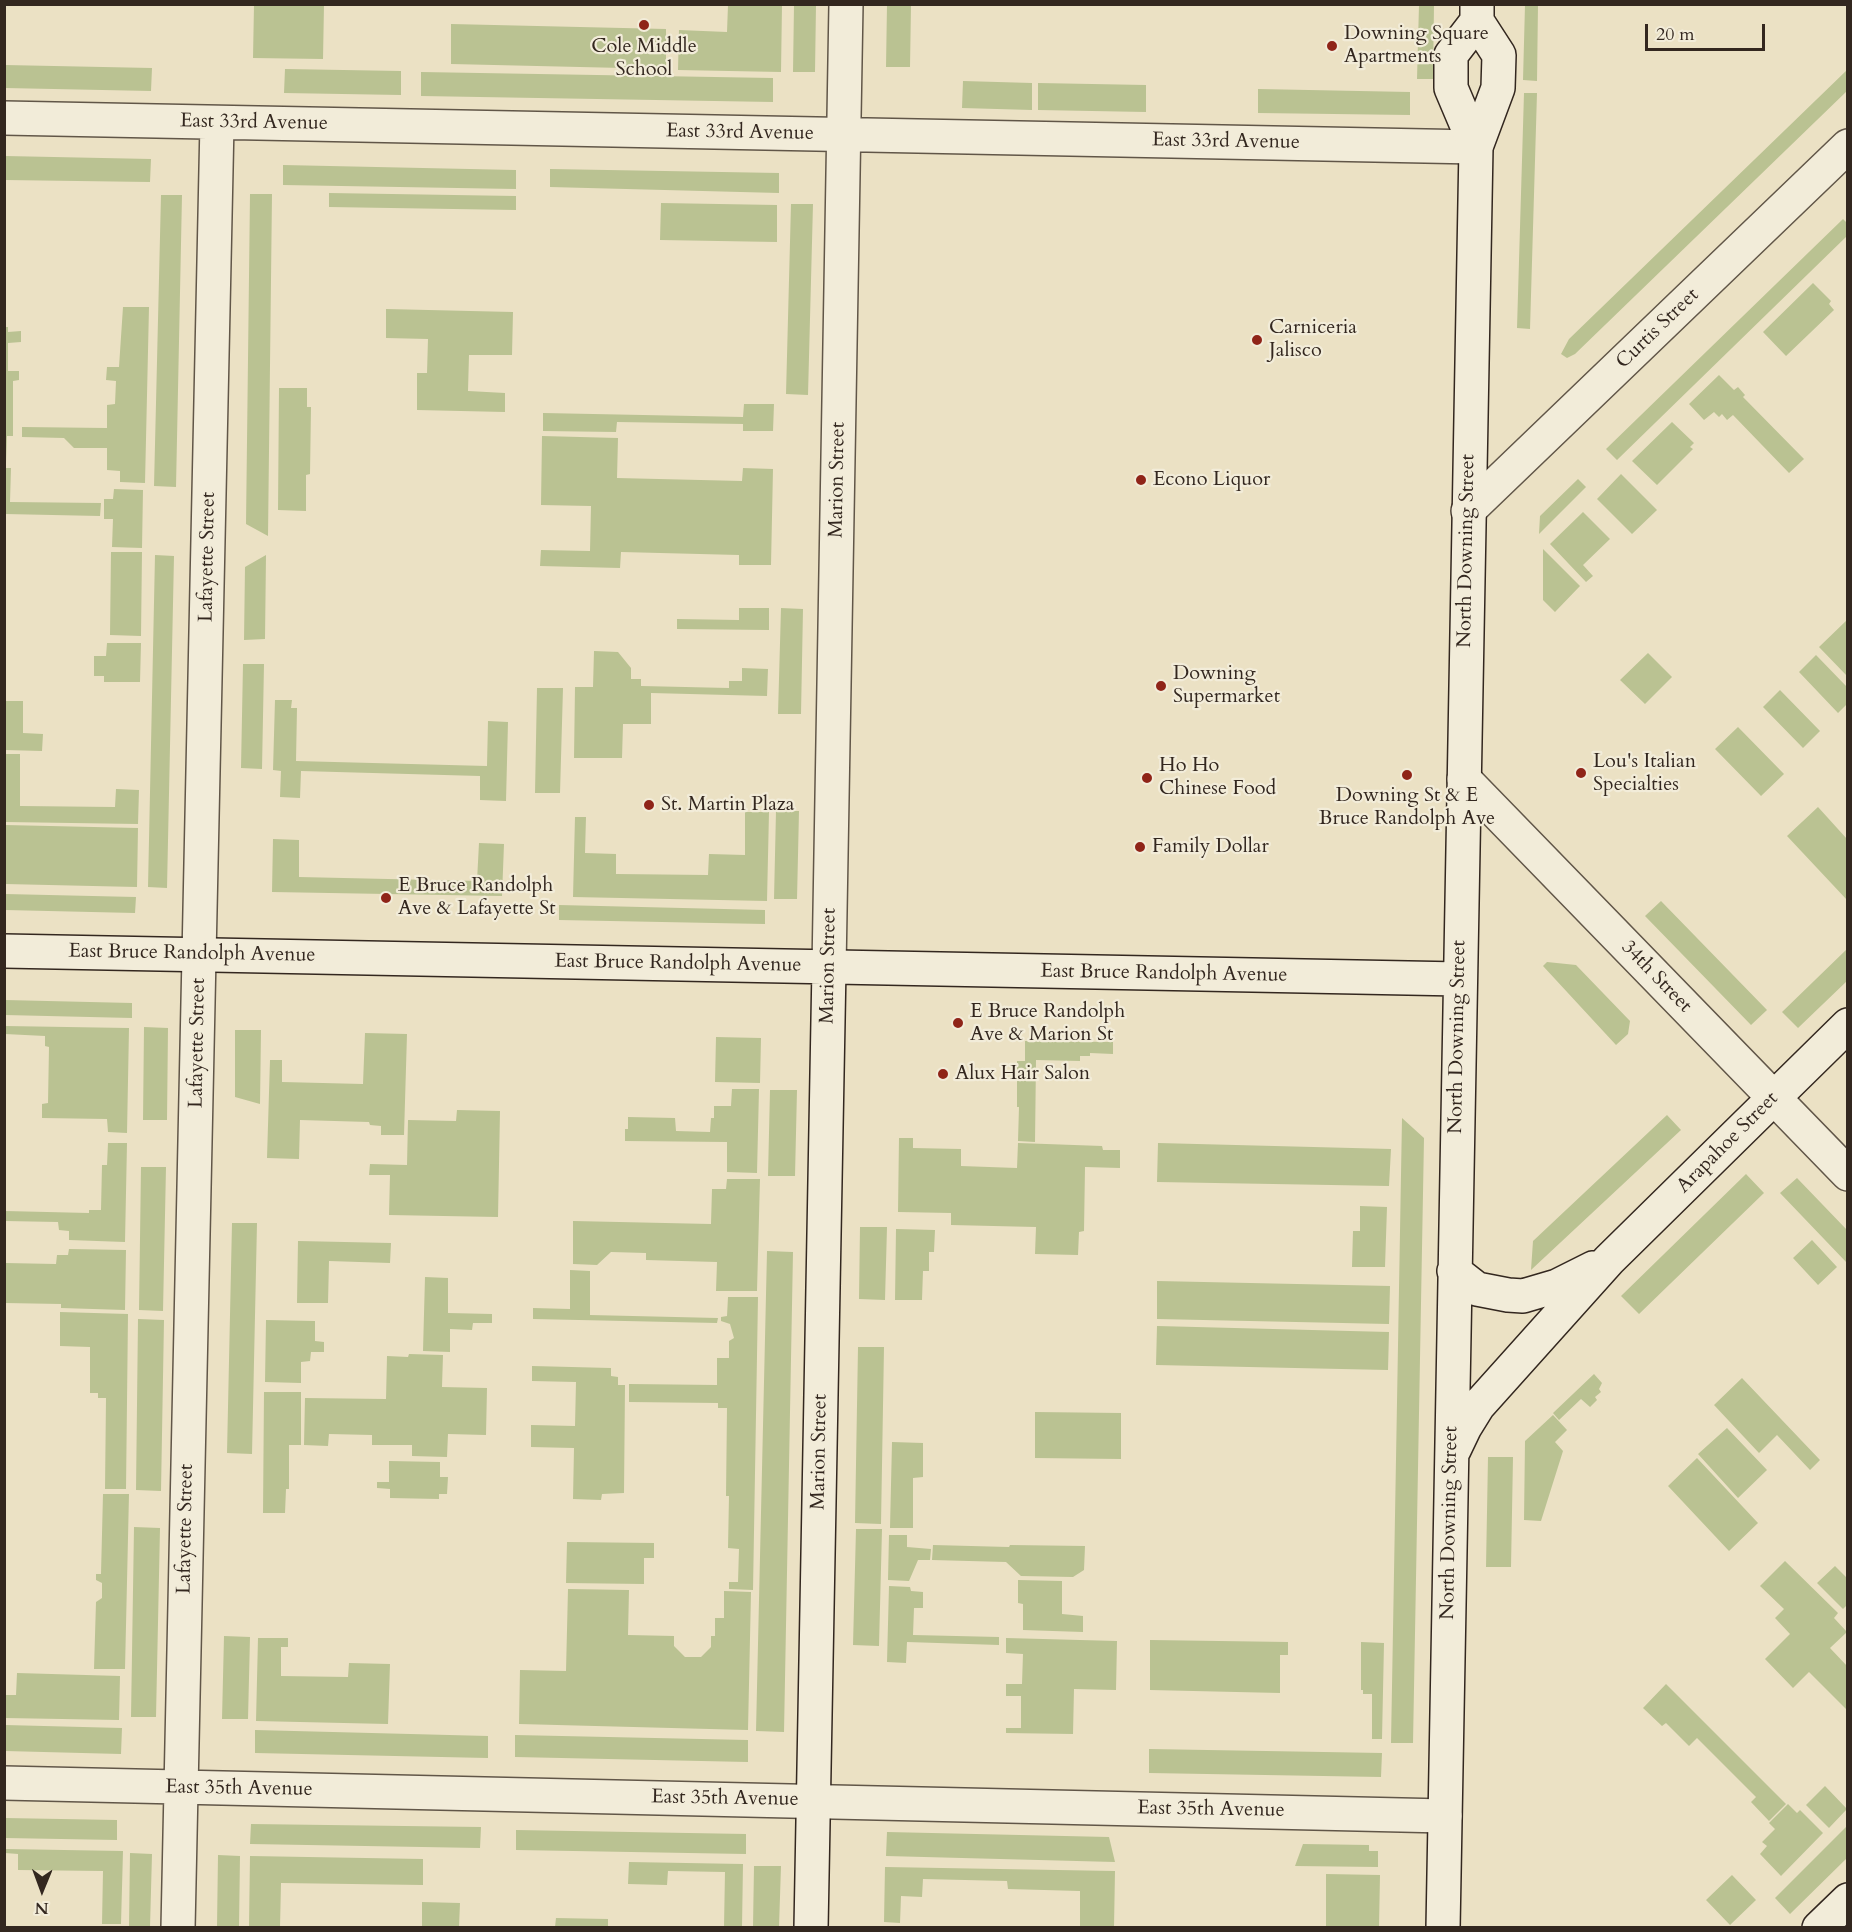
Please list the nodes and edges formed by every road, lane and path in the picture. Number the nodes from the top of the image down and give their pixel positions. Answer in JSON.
{"nodes":[{"id":1,"x":846,"y":4,"type":"edge"},
{"id":2,"x":1477,"y":13,"type":"edge"},
{"id":3,"x":4,"y":118,"type":"edge"},
{"id":4,"x":217,"y":123,"type":"junction"},
{"id":5,"x":844,"y":135,"type":"junction"},
{"id":6,"x":1848,"y":146,"type":"edge"},
{"id":7,"x":1476,"y":147,"type":"junction"},
{"id":8,"x":1468,"y":511,"type":"junction"},
{"id":9,"x":1464,"y":779,"type":"junction"},
{"id":10,"x":4,"y":951,"type":"edge"},
{"id":11,"x":200,"y":955,"type":"junction"},
{"id":12,"x":829,"y":967,"type":"junction"},
{"id":13,"x":1460,"y":979,"type":"junction"},
{"id":14,"x":1848,"y":1025,"type":"edge"},
{"id":15,"x":1773,"y":1098,"type":"junction"},
{"id":16,"x":1848,"y":1174,"type":"edge"},
{"id":17,"x":1609,"y":1260,"type":"junction"},
{"id":18,"x":1454,"y":1271,"type":"junction"},
{"id":19,"x":1451,"y":1457,"type":"junction"},
{"id":20,"x":4,"y":1783,"type":"edge"},
{"id":21,"x":181,"y":1788,"type":"junction"},
{"id":22,"x":813,"y":1801,"type":"junction"},
{"id":23,"x":1445,"y":1816,"type":"junction"},
{"id":24,"x":1848,"y":1900,"type":"edge"},
{"id":25,"x":178,"y":1928,"type":"edge"},
{"id":26,"x":811,"y":1928,"type":"edge"},
{"id":27,"x":1443,"y":1928,"type":"edge"},
{"id":28,"x":1819,"y":1928,"type":"edge"}],
"edges":[{"from":1,"to":5,"type":"street","name":"Marion Street"},
{"from":2,"to":7,"type":"street","name":"North Downing Street"},
{"from":2,"to":7,"type":"street","name":"North Downing Street"},
{"from":3,"to":4,"type":"street","name":"East 33rd Avenue"},
{"from":4,"to":5,"type":"street","name":"East 33rd Avenue"},
{"from":4,"to":11,"type":"street","name":"Lafayette Street"},
{"from":5,"to":7,"type":"street","name":"East 33rd Avenue"},
{"from":5,"to":12,"type":"street","name":"Marion Street"},
{"from":6,"to":8,"type":"street","name":"Curtis Street"},
{"from":7,"to":8,"type":"street","name":"North Downing Street"},
{"from":8,"to":9,"type":"street","name":"North Downing Street"},
{"from":9,"to":13,"type":"street","name":"North Downing Street"},
{"from":9,"to":15,"type":"street","name":"34th Street"},
{"from":10,"to":11,"type":"street","name":"East Bruce Randolph Avenue"},
{"from":11,"to":12,"type":"street","name":"East Bruce Randolph Avenue"},
{"from":11,"to":21,"type":"street","name":"Lafayette Street"},
{"from":12,"to":13,"type":"street","name":"East Bruce Randolph Avenue"},
{"from":12,"to":22,"type":"street","name":"Marion Street"},
{"from":13,"to":18,"type":"street","name":"North Downing Street"},
{"from":14,"to":15,"type":"street","name":"Arapahoe Street"},
{"from":15,"to":16,"type":"street","name":"34th Street"},
{"from":15,"to":17,"type":"street","name":"Arapahoe Street"},
{"from":17,"to":18,"type":"street"},
{"from":17,"to":19,"type":"street"},
{"from":18,"to":19,"type":"street","name":"North Downing Street"},
{"from":19,"to":23,"type":"street","name":"North Downing Street"},
{"from":20,"to":21,"type":"street","name":"East 35th Avenue"},
{"from":21,"to":22,"type":"street","name":"East 35th Avenue"},
{"from":21,"to":25,"type":"street","name":"Lafayette Street"},
{"from":22,"to":23,"type":"street","name":"East 35th Avenue"},
{"from":22,"to":26,"type":"street","name":"Marion Street"},
{"from":23,"to":27,"type":"street","name":"North Downing Street"},
{"from":24,"to":28,"type":"street"}]}
